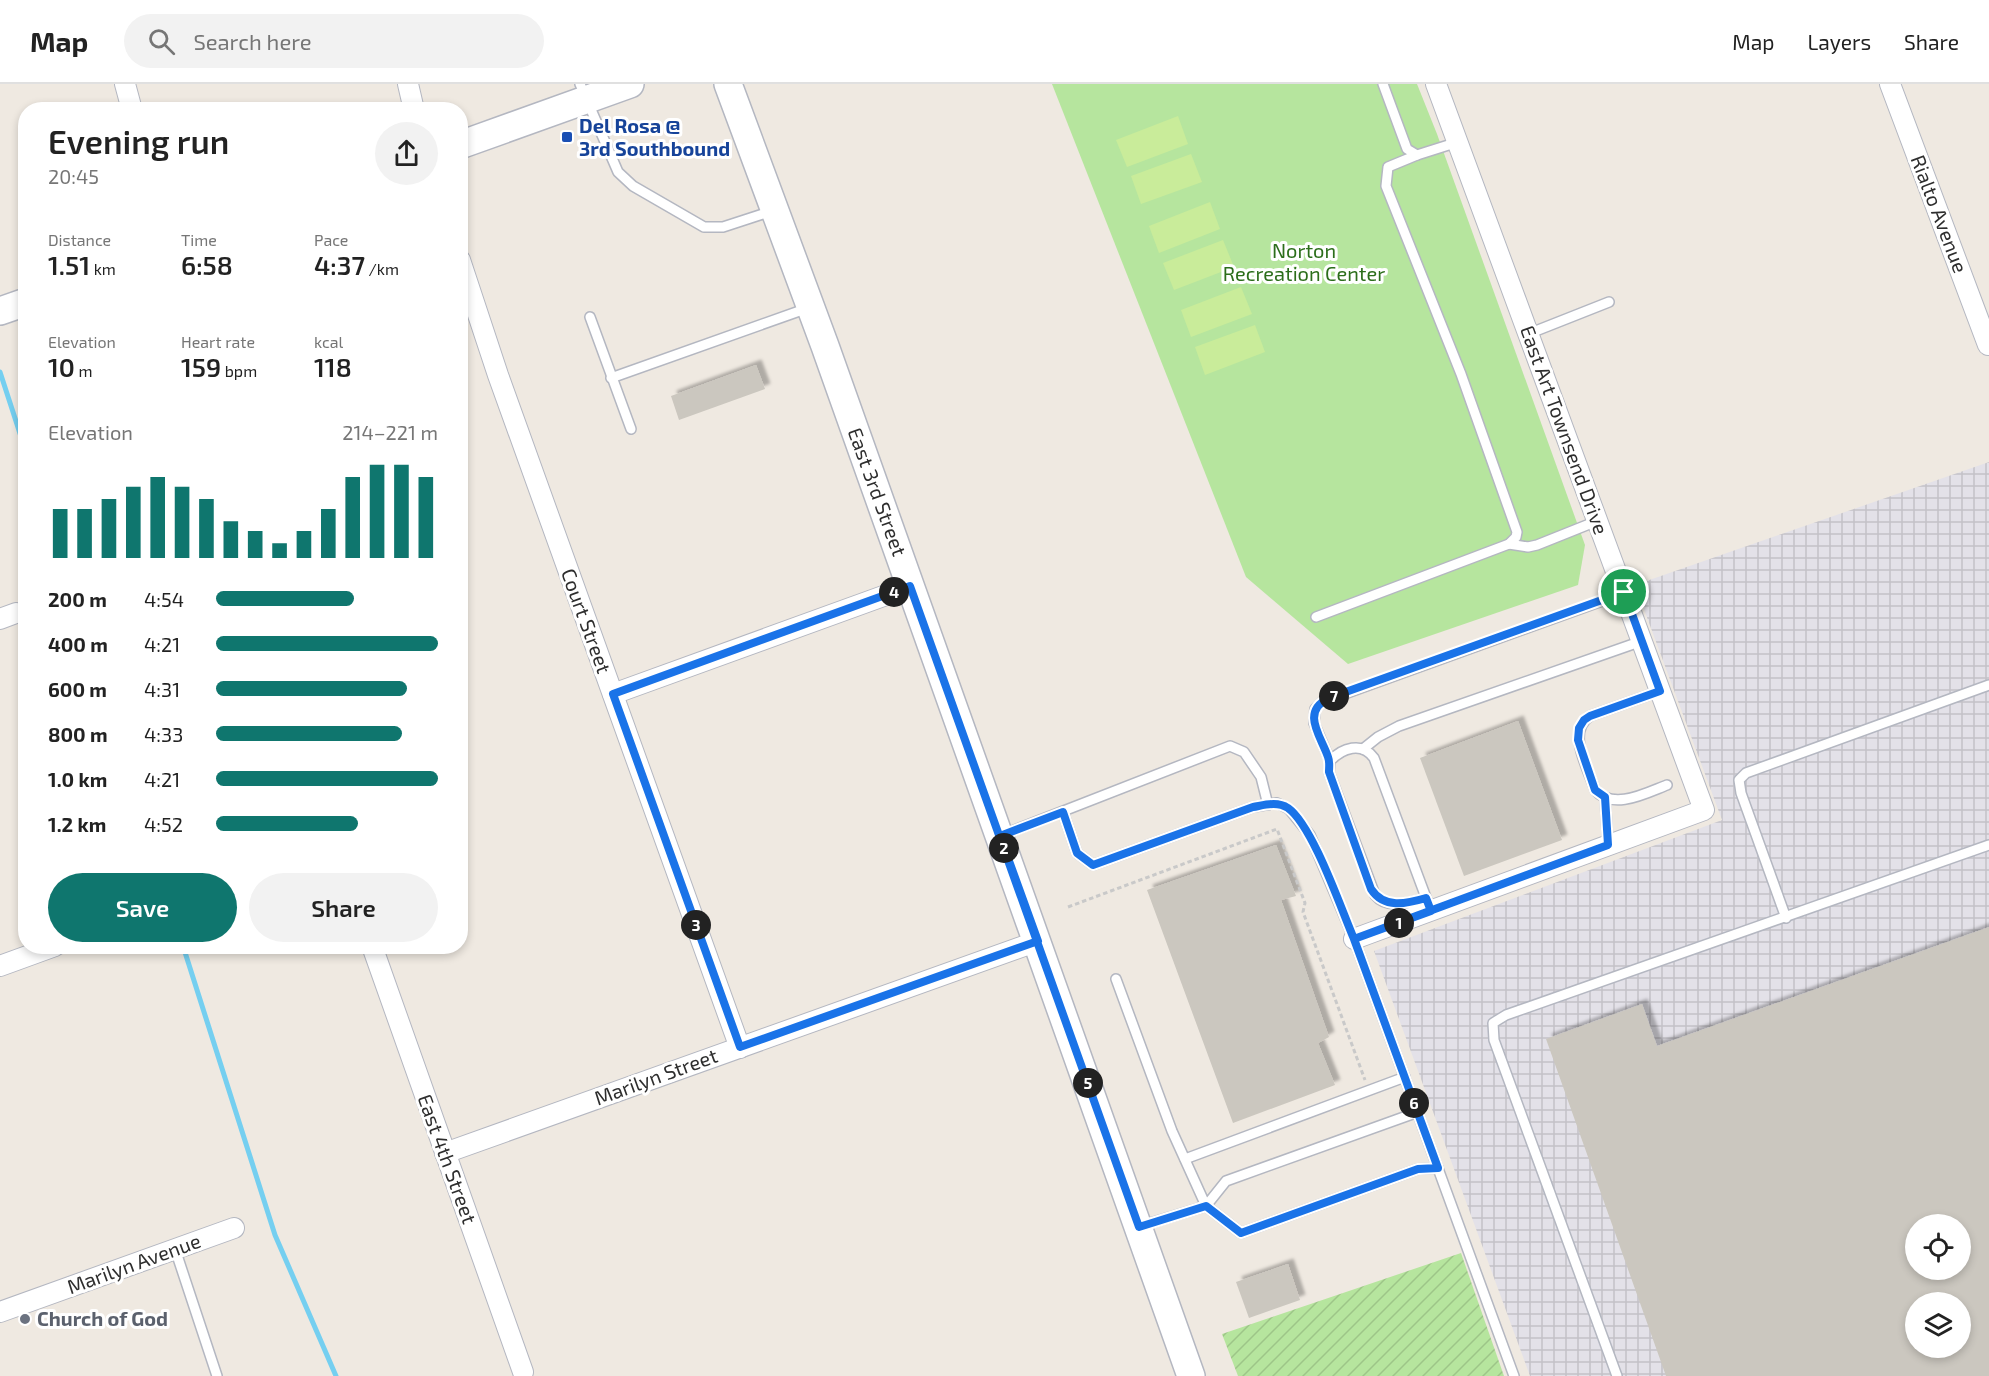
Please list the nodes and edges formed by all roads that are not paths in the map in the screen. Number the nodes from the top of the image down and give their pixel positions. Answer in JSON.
{"nodes":[{"id":1,"x":125,"y":84,"type":"edge"},
{"id":2,"x":408,"y":84,"type":"edge"},
{"id":3,"x":630,"y":84,"type":"edge"},
{"id":4,"x":728,"y":84,"type":"edge"},
{"id":5,"x":1383,"y":84,"type":"edge"},
{"id":6,"x":1436,"y":84,"type":"edge"},
{"id":7,"x":1890,"y":84,"type":"edge"},
{"id":8,"x":583,"y":92,"type":"edge"},
{"id":9,"x":130,"y":102,"type":"edge"},
{"id":10,"x":412,"y":102,"type":"edge"},
{"id":11,"x":468,"y":142,"type":"edge"},
{"id":12,"x":1458,"y":142,"type":"junction"},
{"id":13,"x":1417,"y":155,"type":"junction"},
{"id":14,"x":774,"y":210,"type":"junction"},
{"id":15,"x":468,"y":285,"type":"edge"},
{"id":16,"x":1609,"y":302,"type":"dead end"},
{"id":17,"x":811,"y":307,"type":"junction"},
{"id":18,"x":590,"y":317,"type":"dead end"},
{"id":19,"x":1528,"y":334,"type":"junction"},
{"id":20,"x":1988,"y":345,"type":"edge"},
{"id":21,"x":611,"y":378,"type":"junction"},
{"id":22,"x":631,"y":429,"type":"dead end"},
{"id":23,"x":1598,"y":521,"type":"junction"},
{"id":24,"x":1509,"y":544,"type":"junction"},
{"id":25,"x":910,"y":586,"type":"junction"},
{"id":26,"x":1624,"y":592,"type":"junction"},
{"id":27,"x":1316,"y":617,"type":"dead end"},
{"id":28,"x":1642,"y":641,"type":"junction"},
{"id":29,"x":1989,"y":685,"type":"edge"},
{"id":30,"x":1660,"y":691,"type":"junction"},
{"id":31,"x":613,"y":694,"type":"junction"},
{"id":32,"x":1363,"y":749,"type":"junction"},
{"id":33,"x":1330,"y":761,"type":"junction"},
{"id":34,"x":1667,"y":785,"type":"dead end"},
{"id":35,"x":1605,"y":797,"type":"junction"},
{"id":36,"x":1268,"y":805,"type":"junction"},
{"id":37,"x":1063,"y":812,"type":"junction"},
{"id":38,"x":1000,"y":836,"type":"junction"},
{"id":39,"x":1989,"y":844,"type":"edge"},
{"id":40,"x":1608,"y":845,"type":"junction"},
{"id":41,"x":1428,"y":904,"type":"junction"},
{"id":42,"x":1786,"y":918,"type":"junction"},
{"id":43,"x":1354,"y":939,"type":"junction"},
{"id":44,"x":1038,"y":941,"type":"junction"},
{"id":45,"x":33,"y":954,"type":"edge"},
{"id":46,"x":375,"y":954,"type":"edge"},
{"id":47,"x":0,"y":966,"type":"edge"},
{"id":48,"x":1116,"y":979,"type":"dead end"},
{"id":49,"x":740,"y":1047,"type":"junction"},
{"id":50,"x":1405,"y":1077,"type":"junction"},
{"id":51,"x":1418,"y":1112,"type":"junction"},
{"id":52,"x":445,"y":1153,"type":"junction"},
{"id":53,"x":1185,"y":1159,"type":"junction"},
{"id":54,"x":1438,"y":1168,"type":"junction"},
{"id":55,"x":1206,"y":1206,"type":"junction"},
{"id":56,"x":234,"y":1227,"type":"dead end"},
{"id":57,"x":1139,"y":1227,"type":"junction"},
{"id":58,"x":175,"y":1249,"type":"junction"},
{"id":59,"x":0,"y":1312,"type":"edge"},
{"id":60,"x":523,"y":1372,"type":"dead end"},
{"id":61,"x":217,"y":1376,"type":"edge"},
{"id":62,"x":1191,"y":1376,"type":"edge"},
{"id":63,"x":1514,"y":1376,"type":"edge"},
{"id":64,"x":1617,"y":1376,"type":"edge"}],
"edges":[{"from":1,"to":9,"type":"street"},
{"from":2,"to":10,"type":"street"},
{"from":3,"to":8,"type":"main road"},
{"from":4,"to":14,"type":"main road","name":"East 3rd Street"},
{"from":5,"to":13,"type":"lane"},
{"from":6,"to":12,"type":"street","name":"East Art Townsend Drive"},
{"from":7,"to":20,"type":"street","name":"Rialto Avenue"},
{"from":8,"to":11,"type":"main road"},
{"from":8,"to":14,"type":"lane"},
{"from":12,"to":13,"type":"lane"},
{"from":12,"to":19,"type":"street","name":"East Art Townsend Drive"},
{"from":13,"to":24,"type":"lane"},
{"from":14,"to":17,"type":"main road","name":"East 3rd Street"},
{"from":15,"to":31,"type":"street","name":"Court Street"},
{"from":16,"to":19,"type":"lane"},
{"from":17,"to":21,"type":"lane"},
{"from":17,"to":25,"type":"main road","name":"East 3rd Street"},
{"from":18,"to":21,"type":"lane"},
{"from":19,"to":23,"type":"street","name":"East Art Townsend Drive"},
{"from":21,"to":22,"type":"lane"},
{"from":23,"to":24,"type":"lane"},
{"from":23,"to":26,"type":"street","name":"East Art Townsend Drive"},
{"from":24,"to":27,"type":"lane"},
{"from":25,"to":31,"type":"street"},
{"from":25,"to":38,"type":"main road","name":"East 3rd Street"},
{"from":26,"to":28,"type":"street","name":"East Art Townsend Drive"},
{"from":26,"to":33,"type":"lane"},
{"from":28,"to":30,"type":"street","name":"East Art Townsend Drive"},
{"from":28,"to":32,"type":"lane"},
{"from":29,"to":42,"type":"lane"},
{"from":30,"to":35,"type":"lane"},
{"from":30,"to":40,"type":"street","name":"East Art Townsend Drive"},
{"from":31,"to":49,"type":"street","name":"Court Street"},
{"from":32,"to":33,"type":"lane"},
{"from":32,"to":41,"type":"lane"},
{"from":33,"to":41,"type":"lane"},
{"from":34,"to":35,"type":"lane"},
{"from":35,"to":40,"type":"lane"},
{"from":36,"to":37,"type":"lane"},
{"from":36,"to":37,"type":"lane"},
{"from":36,"to":43,"type":"lane"},
{"from":37,"to":38,"type":"lane"},
{"from":38,"to":44,"type":"main road","name":"East 3rd Street"},
{"from":39,"to":42,"type":"lane"},
{"from":40,"to":41,"type":"street"},
{"from":41,"to":43,"type":"street"},
{"from":42,"to":64,"type":"lane"},
{"from":43,"to":50,"type":"lane"},
{"from":44,"to":49,"type":"street","name":"Marilyn Street"},
{"from":44,"to":57,"type":"main road","name":"East 3rd Street"},
{"from":45,"to":47,"type":"street"},
{"from":46,"to":52,"type":"street","name":"East 4th Street"},
{"from":48,"to":53,"type":"lane"},
{"from":49,"to":52,"type":"street","name":"Marilyn Street"},
{"from":50,"to":51,"type":"lane"},
{"from":50,"to":53,"type":"lane"},
{"from":51,"to":54,"type":"lane"},
{"from":51,"to":55,"type":"lane"},
{"from":52,"to":60,"type":"street","name":"East 4th Street"},
{"from":53,"to":55,"type":"lane"},
{"from":54,"to":55,"type":"lane"},
{"from":54,"to":63,"type":"lane"},
{"from":55,"to":57,"type":"lane"},
{"from":56,"to":58,"type":"street","name":"Marilyn Avenue"},
{"from":57,"to":62,"type":"main road","name":"East 3rd Street"},
{"from":58,"to":59,"type":"street","name":"Marilyn Avenue"},
{"from":58,"to":61,"type":"lane"}]}
